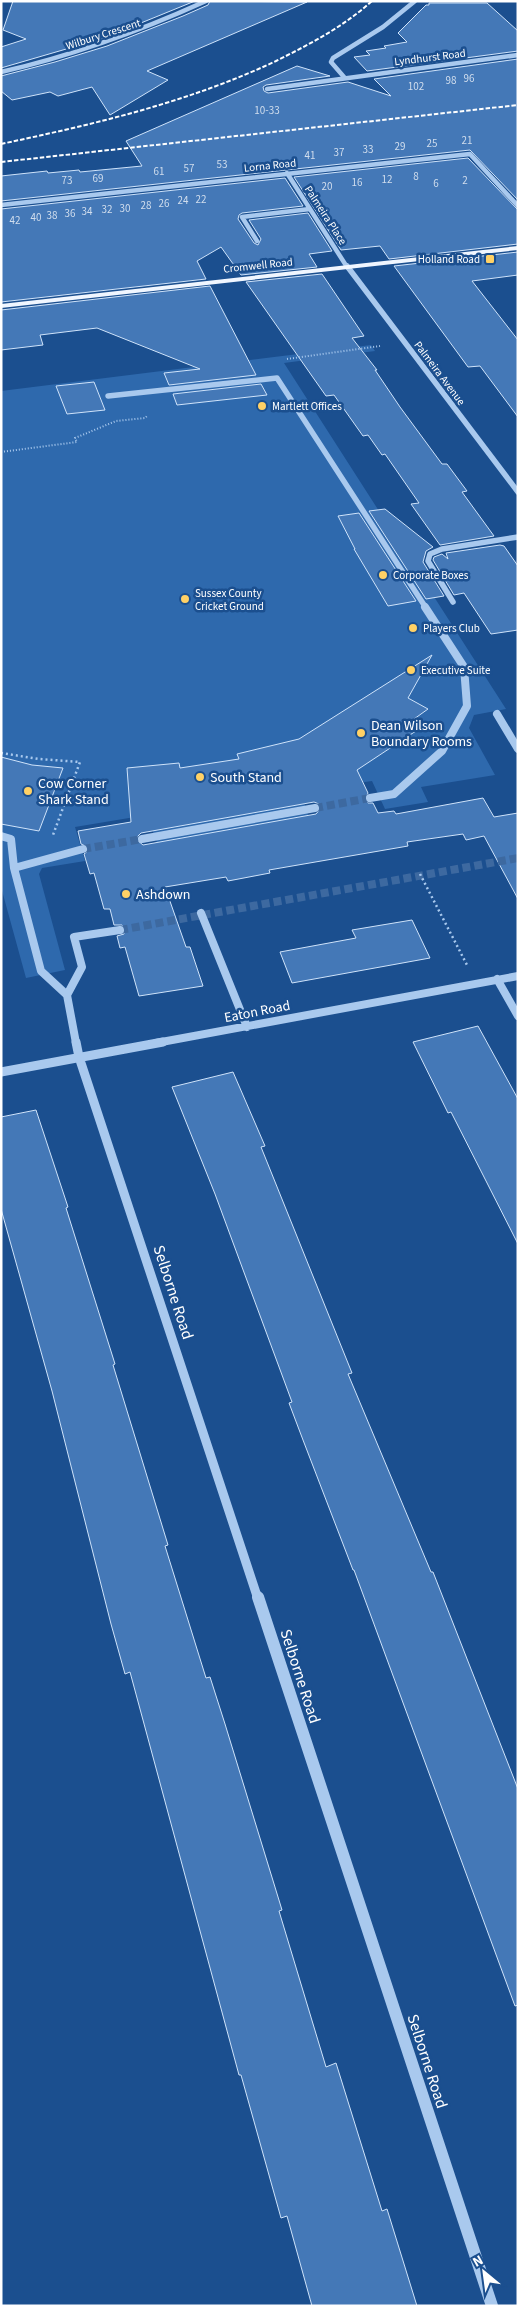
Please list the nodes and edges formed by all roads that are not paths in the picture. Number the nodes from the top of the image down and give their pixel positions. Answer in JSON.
{"nodes":[{"id":1,"x":206,"y":1,"type":"edge"},
{"id":2,"x":415,"y":1,"type":"edge"},
{"id":3,"x":518,"y":55,"type":"edge"},
{"id":4,"x":1,"y":65,"type":"edge"},
{"id":5,"x":7,"y":71,"type":"junction"},
{"id":6,"x":1,"y":72,"type":"edge"},
{"id":7,"x":344,"y":77,"type":"junction"},
{"id":8,"x":267,"y":89,"type":"dead end"},
{"id":9,"x":287,"y":173,"type":"junction"},
{"id":10,"x":1,"y":205,"type":"edge"},
{"id":11,"x":518,"y":206,"type":"edge"},
{"id":12,"x":310,"y":209,"type":"junction"},
{"id":13,"x":257,"y":241,"type":"dead end"},
{"id":14,"x":518,"y":248,"type":"edge"},
{"id":15,"x":347,"y":267,"type":"junction"},
{"id":16,"x":1,"y":306,"type":"edge"},
{"id":17,"x":108,"y":396,"type":"dead end"},
{"id":18,"x":518,"y":492,"type":"edge"},
{"id":19,"x":518,"y":537,"type":"edge"},
{"id":20,"x":453,"y":602,"type":"dead end"},
{"id":21,"x":497,"y":714,"type":"dead end"},
{"id":22,"x":518,"y":749,"type":"edge"},
{"id":23,"x":370,"y":798,"type":"tunnel mouth"},
{"id":24,"x":315,"y":808,"type":"tunnel mouth"},
{"id":25,"x":1,"y":836,"type":"edge"},
{"id":26,"x":142,"y":839,"type":"tunnel mouth"},
{"id":27,"x":83,"y":849,"type":"tunnel mouth"},
{"id":28,"x":14,"y":868,"type":"junction"},
{"id":29,"x":201,"y":913,"type":"dead end"},
{"id":30,"x":120,"y":930,"type":"tunnel mouth"},
{"id":31,"x":518,"y":976,"type":"edge"},
{"id":32,"x":497,"y":979,"type":"junction"},
{"id":33,"x":67,"y":995,"type":"junction"},
{"id":34,"x":518,"y":1016,"type":"edge"},
{"id":35,"x":247,"y":1027,"type":"junction"},
{"id":36,"x":79,"y":1057,"type":"junction"},
{"id":37,"x":1,"y":1072,"type":"edge"},
{"id":38,"x":492,"y":2306,"type":"edge"}],
"edges":[{"from":1,"to":5,"type":"street","name":"Wilbury Crescent"},
{"from":2,"to":7,"type":"street"},
{"from":3,"to":7,"type":"street","name":"Lyndhurst Road"},
{"from":4,"to":5,"type":"street"},
{"from":5,"to":6,"type":"street","name":"Wilbury Crescent"},
{"from":7,"to":8,"type":"street","name":"Lyndhurst Road"},
{"from":9,"to":10,"type":"street","name":"Lorna Road"},
{"from":9,"to":11,"type":"street","name":"Lorna Road"},
{"from":9,"to":12,"type":"street","name":"Palmeira Place"},
{"from":12,"to":13,"type":"street"},
{"from":12,"to":15,"type":"street","name":"Palmeira Place"},
{"from":14,"to":15,"type":"main road","name":"Cromwell Road"},
{"from":15,"to":16,"type":"main road","name":"Cromwell Road"},
{"from":15,"to":18,"type":"street","name":"Palmeira Avenue"},
{"from":17,"to":23,"type":"street"},
{"from":19,"to":20,"type":"street"},
{"from":21,"to":22,"type":"street"},
{"from":24,"to":26,"type":"street"},
{"from":25,"to":28,"type":"street"},
{"from":27,"to":28,"type":"street"},
{"from":28,"to":33,"type":"street"},
{"from":29,"to":35,"type":"street"},
{"from":30,"to":33,"type":"street"},
{"from":31,"to":32,"type":"street","name":"Eaton Road"},
{"from":32,"to":34,"type":"street"},
{"from":32,"to":35,"type":"street","name":"Eaton Road"},
{"from":33,"to":36,"type":"street","name":"Selborne Road"},
{"from":35,"to":36,"type":"street","name":"Eaton Road"},
{"from":36,"to":37,"type":"street","name":"Eaton Road"},
{"from":36,"to":38,"type":"street","name":"Selborne Road"}]}
